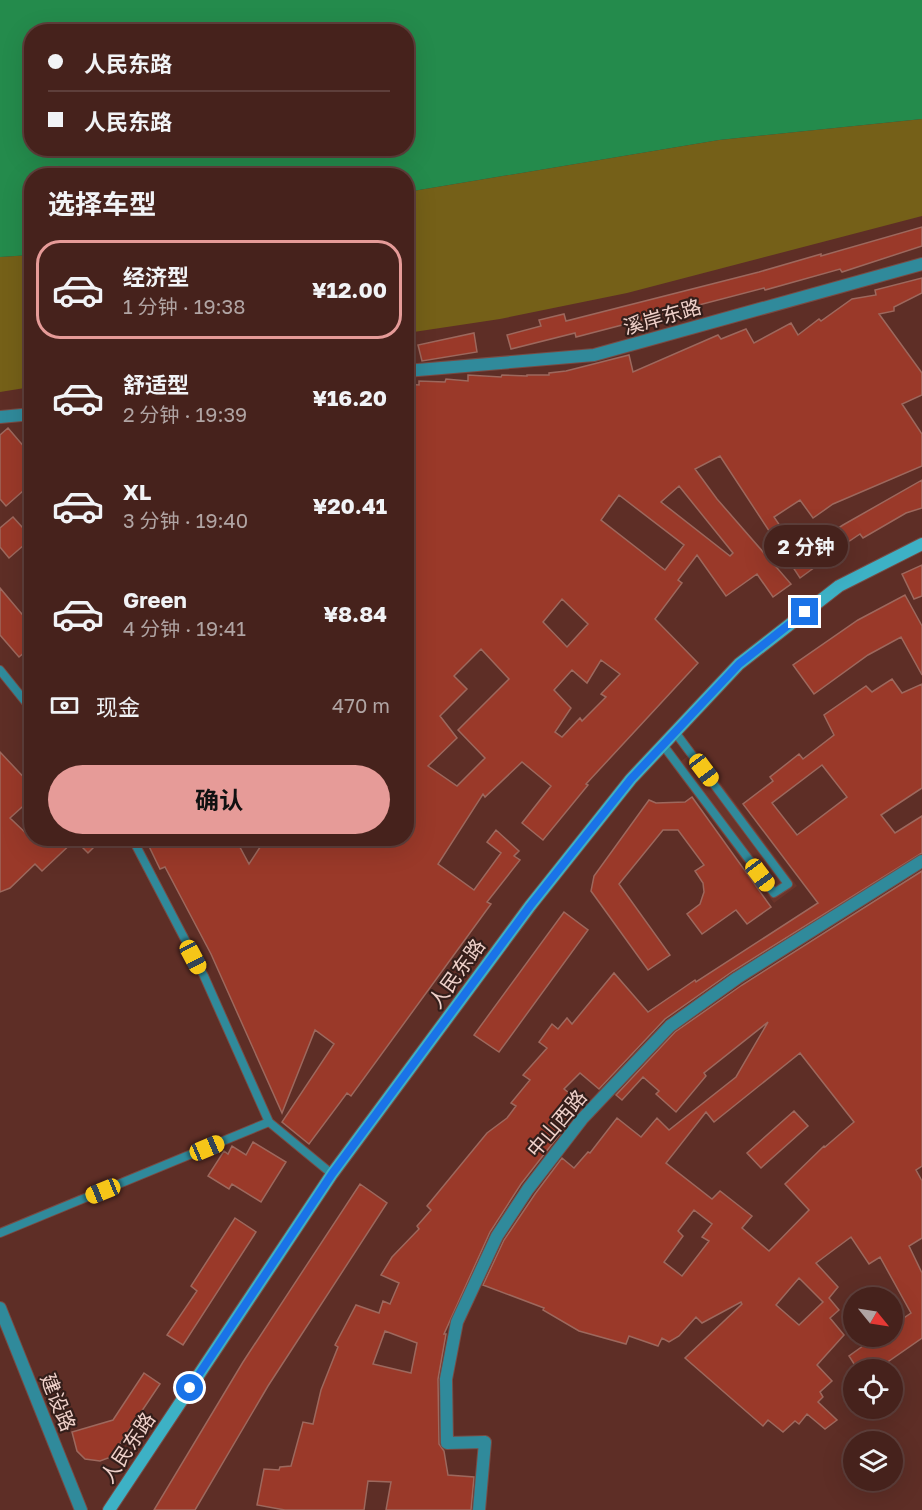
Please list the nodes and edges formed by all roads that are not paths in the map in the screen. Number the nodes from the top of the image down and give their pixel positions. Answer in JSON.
{"nodes":[{"id":1,"x":922,"y":264,"type":"edge"},
{"id":2,"x":414,"y":369,"type":"edge"},
{"id":3,"x":24,"y":415,"type":"edge"},
{"id":4,"x":0,"y":417,"type":"edge"},
{"id":5,"x":922,"y":544,"type":"edge"},
{"id":6,"x":0,"y":669,"type":"edge"},
{"id":7,"x":24,"y":700,"type":"edge"},
{"id":8,"x":675,"y":732,"type":"junction"},
{"id":9,"x":663,"y":745,"type":"junction"},
{"id":10,"x":136,"y":846,"type":"edge"},
{"id":11,"x":922,"y":861,"type":"edge"},
{"id":12,"x":269,"y":1122,"type":"junction"},
{"id":13,"x":332,"y":1174,"type":"junction"},
{"id":14,"x":0,"y":1233,"type":"edge"},
{"id":15,"x":0,"y":1308,"type":"edge"},
{"id":16,"x":81,"y":1510,"type":"edge"},
{"id":17,"x":109,"y":1510,"type":"edge"},
{"id":18,"x":479,"y":1510,"type":"edge"}],
"edges":[{"from":1,"to":2,"type":"street","name":"溪岸东路"},
{"from":3,"to":4,"type":"street"},
{"from":5,"to":8,"type":"main road","name":"人民东路"},
{"from":6,"to":7,"type":"lane"},
{"from":8,"to":9,"type":"main road","name":"人民东路"},
{"from":8,"to":9,"type":"lane"},
{"from":9,"to":13,"type":"main road","name":"人民东路"},
{"from":10,"to":12,"type":"lane"},
{"from":11,"to":18,"type":"street","name":"中山西路"},
{"from":12,"to":13,"type":"lane"},
{"from":12,"to":14,"type":"lane"},
{"from":13,"to":17,"type":"main road","name":"人民东路"},
{"from":15,"to":16,"type":"street","name":"建设路"}]}
